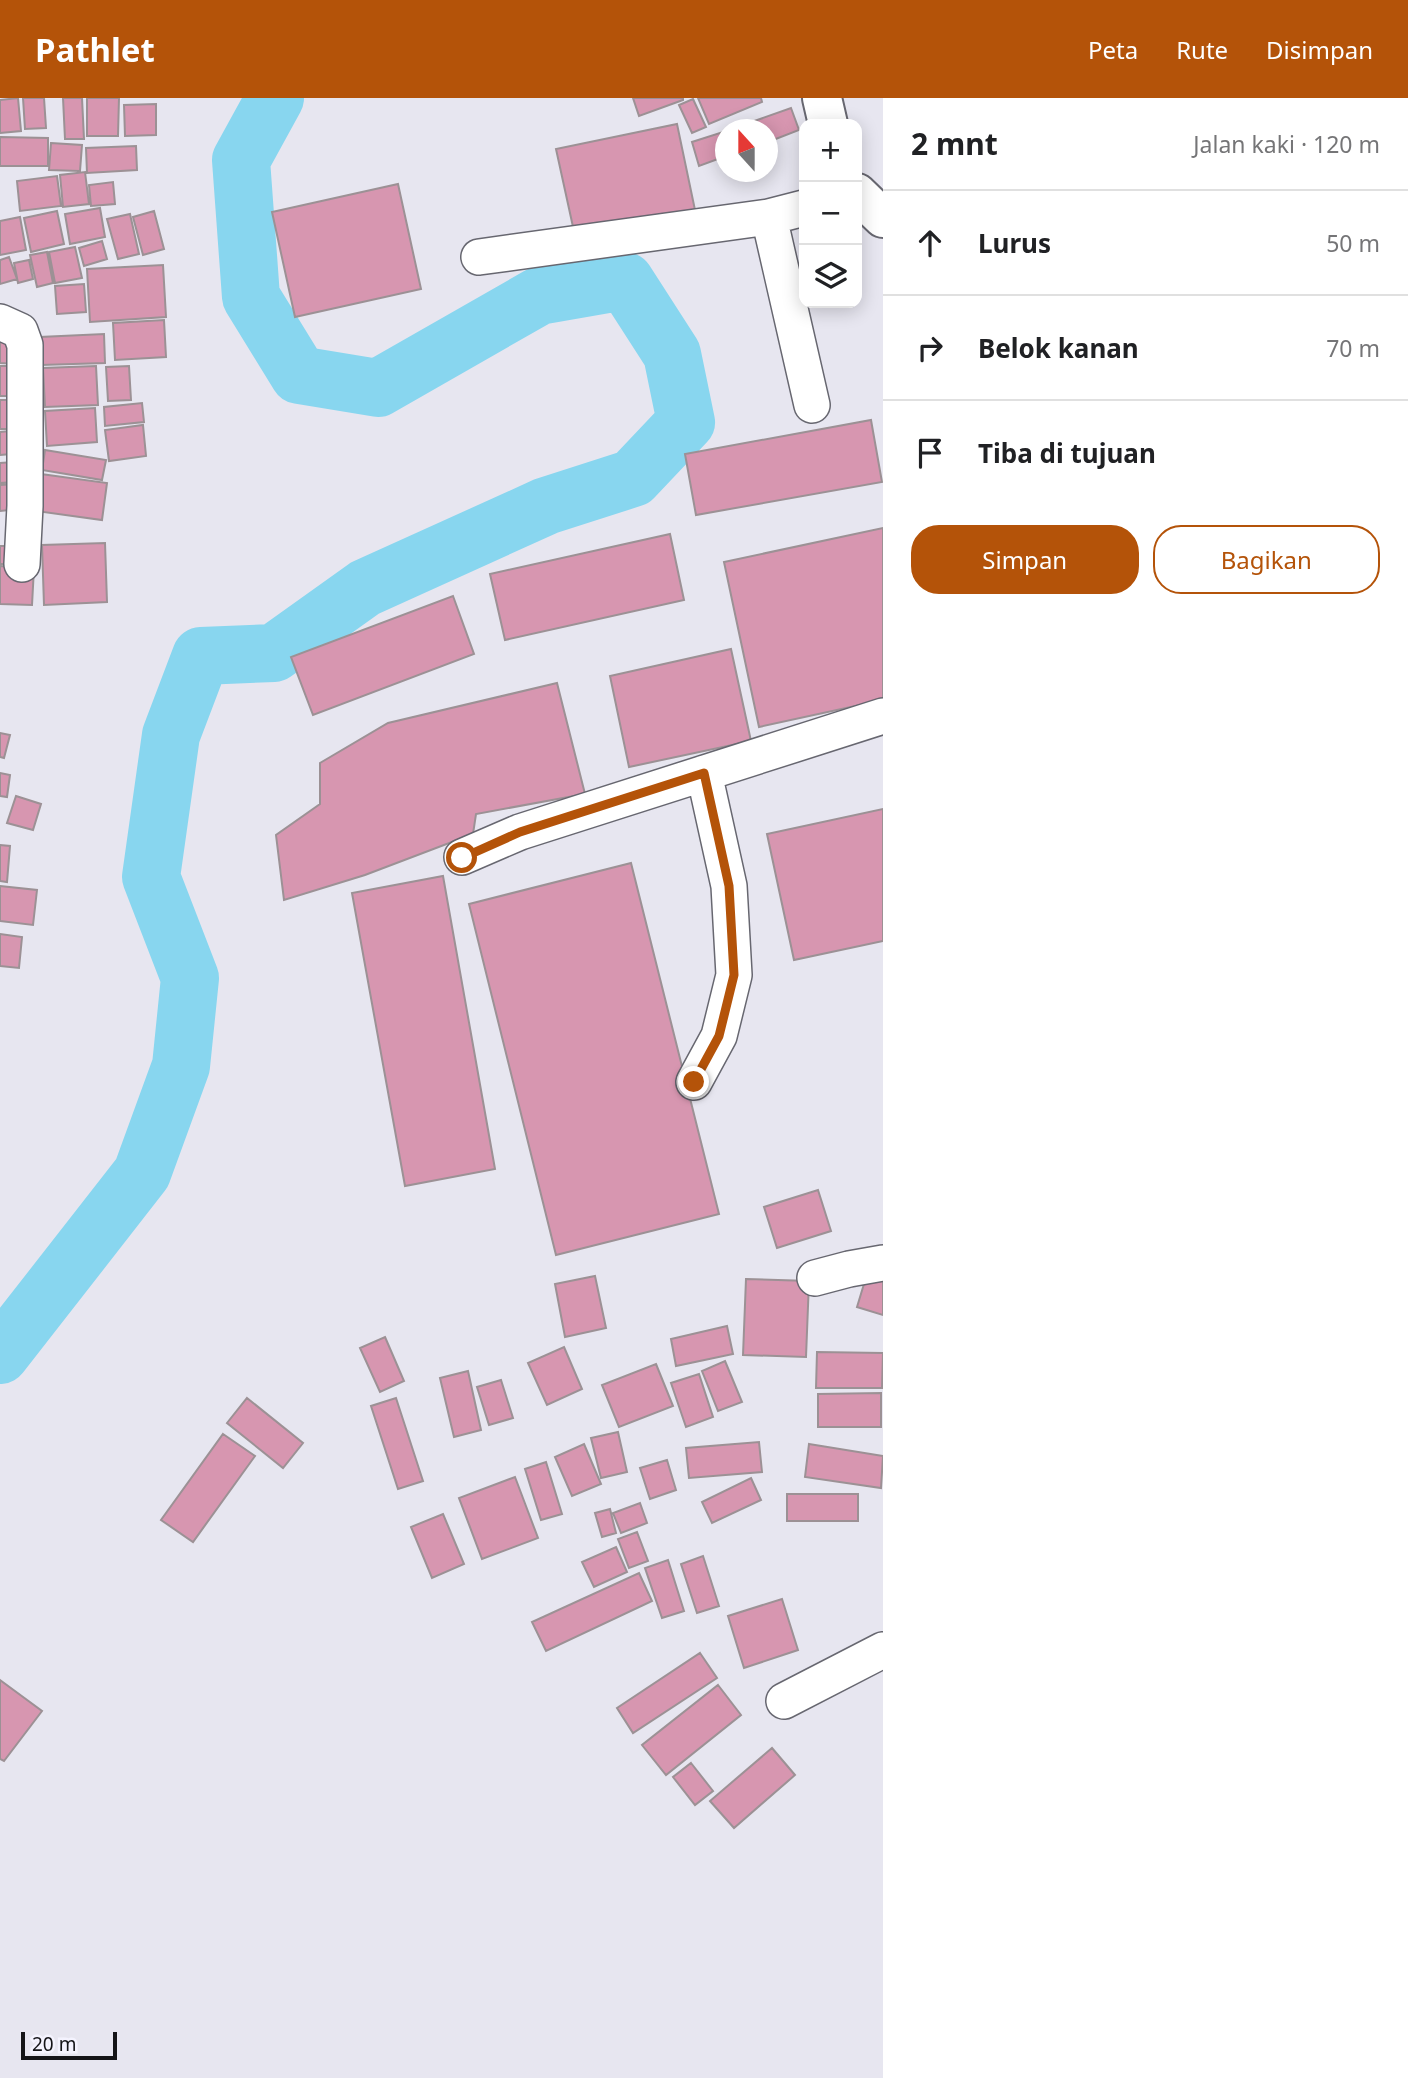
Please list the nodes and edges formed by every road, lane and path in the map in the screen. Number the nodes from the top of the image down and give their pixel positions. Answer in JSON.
{"nodes":[{"id":1,"x":822,"y":98,"type":"edge"},
{"id":2,"x":827,"y":119,"type":"edge"},
{"id":3,"x":862,"y":198,"type":"edge"},
{"id":4,"x":799,"y":209,"type":"edge"},
{"id":5,"x":769,"y":217,"type":"junction"},
{"id":6,"x":883,"y":218,"type":"edge"},
{"id":7,"x":479,"y":257,"type":"dead end"},
{"id":8,"x":0,"y":322,"type":"edge"},
{"id":9,"x":812,"y":405,"type":"dead end"},
{"id":10,"x":22,"y":564,"type":"dead end"},
{"id":11,"x":883,"y":716,"type":"edge"},
{"id":12,"x":704,"y":773,"type":"junction"},
{"id":13,"x":462,"y":858,"type":"dead end"},
{"id":14,"x":694,"y":1082,"type":"dead end"},
{"id":15,"x":883,"y":1263,"type":"edge"},
{"id":16,"x":815,"y":1278,"type":"dead end"},
{"id":17,"x":883,"y":1650,"type":"edge"},
{"id":18,"x":784,"y":1701,"type":"dead end"}],
"edges":[{"from":1,"to":2,"type":"main road"},
{"from":3,"to":6,"type":"main road"},
{"from":4,"to":5,"type":"street"},
{"from":5,"to":7,"type":"street"},
{"from":5,"to":9,"type":"street"},
{"from":8,"to":10,"type":"street"},
{"from":11,"to":12,"type":"street"},
{"from":12,"to":13,"type":"street"},
{"from":12,"to":14,"type":"street"},
{"from":15,"to":16,"type":"street"},
{"from":17,"to":18,"type":"street"}]}
